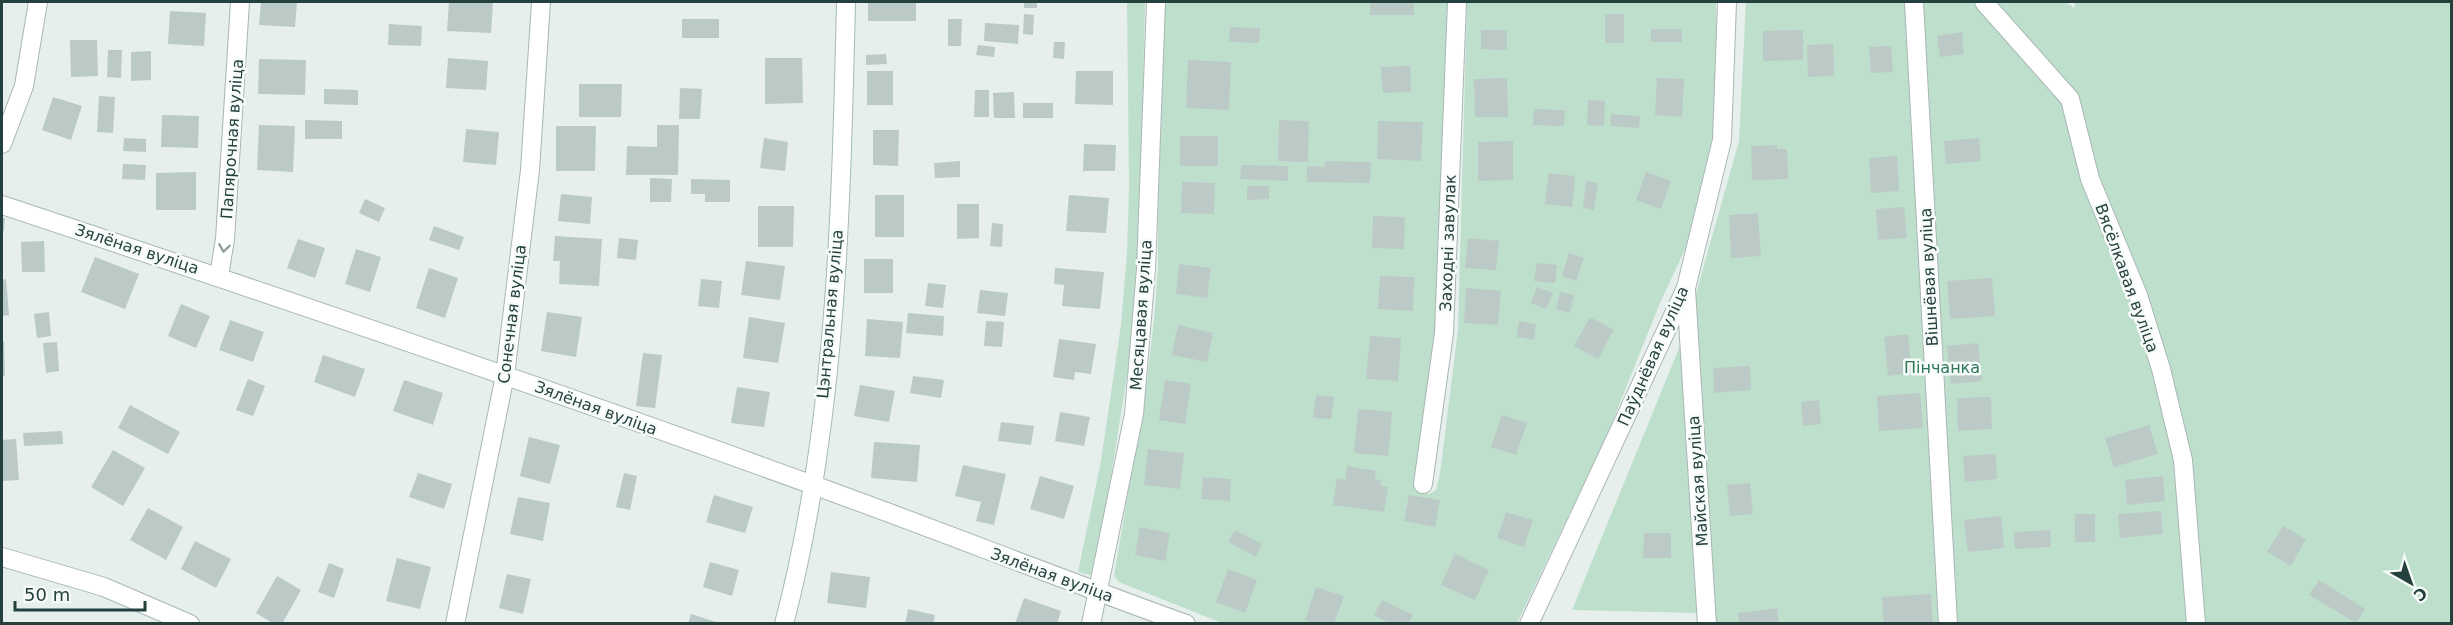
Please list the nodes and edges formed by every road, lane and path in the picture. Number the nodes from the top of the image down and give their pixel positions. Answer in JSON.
{"nodes":[{"id":1,"x":38,"y":2,"type":"edge"},
{"id":2,"x":240,"y":2,"type":"edge"},
{"id":3,"x":540,"y":2,"type":"edge"},
{"id":4,"x":846,"y":2,"type":"edge"},
{"id":5,"x":1156,"y":2,"type":"edge"},
{"id":6,"x":1458,"y":2,"type":"edge"},
{"id":7,"x":1727,"y":2,"type":"edge"},
{"id":8,"x":1914,"y":2,"type":"edge"},
{"id":9,"x":1984,"y":2,"type":"edge"},
{"id":10,"x":2,"y":144,"type":"edge"},
{"id":11,"x":2,"y":205,"type":"edge"},
{"id":12,"x":219,"y":276,"type":"junction"},
{"id":13,"x":1686,"y":288,"type":"junction"},
{"id":14,"x":505,"y":375,"type":"junction"},
{"id":15,"x":1423,"y":484,"type":"dead end"},
{"id":16,"x":814,"y":485,"type":"junction"},
{"id":17,"x":2,"y":557,"type":"edge"},
{"id":18,"x":1098,"y":592,"type":"junction"},
{"id":19,"x":190,"y":624,"type":"edge"},
{"id":20,"x":455,"y":624,"type":"edge"},
{"id":21,"x":784,"y":624,"type":"edge"},
{"id":22,"x":1091,"y":624,"type":"edge"},
{"id":23,"x":1186,"y":624,"type":"edge"},
{"id":24,"x":1529,"y":624,"type":"edge"},
{"id":25,"x":1707,"y":624,"type":"edge"},
{"id":26,"x":1948,"y":624,"type":"edge"},
{"id":27,"x":2196,"y":624,"type":"edge"}],
"edges":[{"from":1,"to":10,"type":"street"},
{"from":2,"to":12,"type":"street","name":"Папярочная вуліца","one_way":true},
{"from":3,"to":14,"type":"street","name":"Сонечная вуліца"},
{"from":4,"to":16,"type":"street","name":"Цэнтральная вуліца"},
{"from":5,"to":18,"type":"street","name":"Месяцавая вуліца"},
{"from":6,"to":15,"type":"street","name":"Заходні завулак"},
{"from":7,"to":13,"type":"street","name":"Паўднёвая вуліца"},
{"from":8,"to":26,"type":"street","name":"Вішнёвая вуліца"},
{"from":9,"to":27,"type":"street","name":"Вясёлкавая вуліца"},
{"from":11,"to":12,"type":"street","name":"Зялёная вуліца"},
{"from":12,"to":14,"type":"street","name":"Зялёная вуліца"},
{"from":13,"to":24,"type":"street","name":"Паўднёвая вуліца"},
{"from":13,"to":25,"type":"street","name":"Майская вуліца"},
{"from":14,"to":16,"type":"street","name":"Зялёная вуліца"},
{"from":14,"to":20,"type":"street","name":"Сонечная вуліца"},
{"from":16,"to":18,"type":"street","name":"Зялёная вуліца"},
{"from":16,"to":21,"type":"street","name":"Цэнтральная вуліца"},
{"from":17,"to":19,"type":"street"},
{"from":18,"to":22,"type":"street","name":"Месяцавая вуліца"},
{"from":18,"to":23,"type":"street","name":"Зялёная вуліца"}]}
